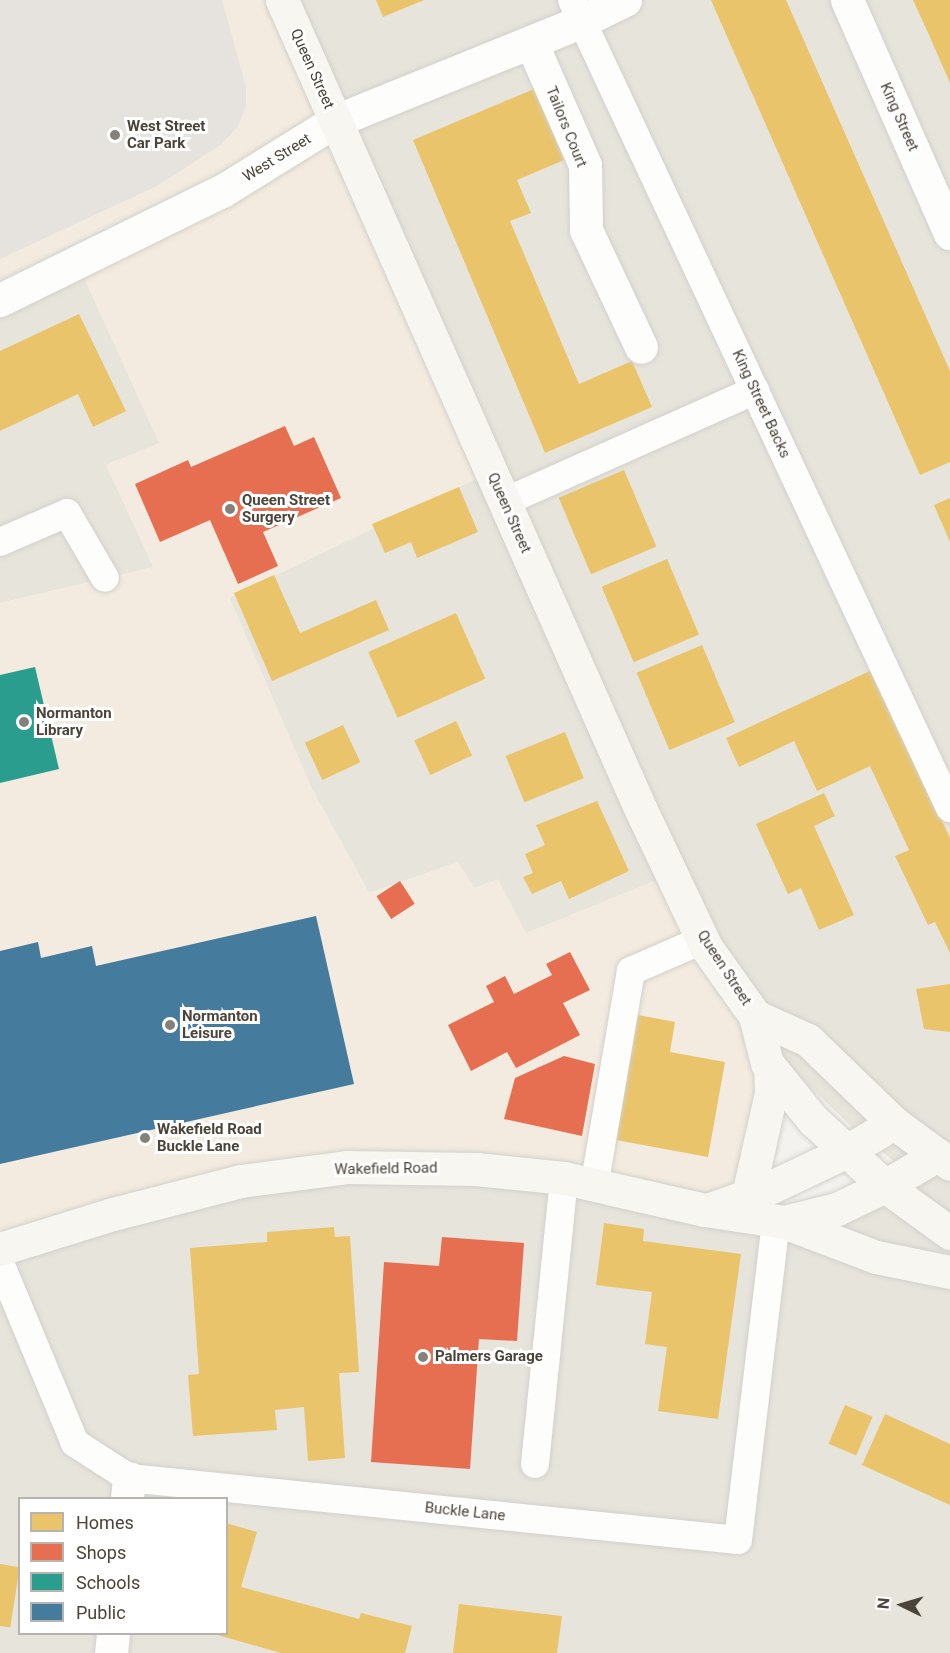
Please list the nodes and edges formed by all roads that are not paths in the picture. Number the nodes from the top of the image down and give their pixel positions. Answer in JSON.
{"nodes":[{"id":1,"x":282,"y":0,"type":"edge"},
{"id":2,"x":626,"y":0,"type":"edge"},
{"id":3,"x":847,"y":0,"type":"edge"},
{"id":4,"x":577,"y":11,"type":"edge"},
{"id":5,"x":531,"y":42,"type":"junction"},
{"id":6,"x":335,"y":121,"type":"junction"},
{"id":7,"x":950,"y":233,"type":"edge"},
{"id":8,"x":0,"y":300,"type":"edge"},
{"id":9,"x":641,"y":347,"type":"dead end"},
{"id":10,"x":755,"y":390,"type":"junction"},
{"id":11,"x":504,"y":502,"type":"junction"},
{"id":12,"x":0,"y":542,"type":"edge"},
{"id":13,"x":105,"y":578,"type":"dead end"},
{"id":14,"x":950,"y":808,"type":"edge"},
{"id":15,"x":702,"y":940,"type":"junction"},
{"id":16,"x":755,"y":1016,"type":"junction"},
{"id":17,"x":770,"y":1068,"type":"junction"},
{"id":18,"x":894,"y":1123,"type":"junction"},
{"id":19,"x":847,"y":1151,"type":"junction"},
{"id":20,"x":944,"y":1159,"type":"edge"},
{"id":21,"x":579,"y":1182,"type":"junction"},
{"id":22,"x":885,"y":1186,"type":"junction"},
{"id":23,"x":748,"y":1195,"type":"junction"},
{"id":24,"x":705,"y":1210,"type":"junction"},
{"id":25,"x":780,"y":1221,"type":"junction"},
{"id":26,"x":950,"y":1233,"type":"edge"},
{"id":27,"x":0,"y":1249,"type":"edge"},
{"id":28,"x":0,"y":1263,"type":"edge"},
{"id":29,"x":950,"y":1272,"type":"edge"},
{"id":30,"x":535,"y":1464,"type":"dead end"},
{"id":31,"x":128,"y":1488,"type":"edge"},
{"id":32,"x":113,"y":1635,"type":"edge"},
{"id":33,"x":111,"y":1653,"type":"edge"}],
"edges":[{"from":1,"to":6,"type":"street","name":"Queen Street"},
{"from":2,"to":4,"type":"street","name":"West Street"},
{"from":3,"to":7,"type":"street","name":"King Street"},
{"from":4,"to":5,"type":"street","name":"West Street"},
{"from":4,"to":10,"type":"lane","name":"King Street Backs"},
{"from":5,"to":6,"type":"street","name":"West Street"},
{"from":5,"to":9,"type":"street","name":"Tailors Court"},
{"from":6,"to":8,"type":"street","name":"West Street"},
{"from":6,"to":11,"type":"street","name":"Queen Street"},
{"from":10,"to":11,"type":"lane"},
{"from":10,"to":14,"type":"lane","name":"King Street Backs"},
{"from":11,"to":15,"type":"street","name":"Queen Street"},
{"from":12,"to":13,"type":"lane"},
{"from":15,"to":16,"type":"street","name":"Queen Street"},
{"from":15,"to":21,"type":"lane"},
{"from":16,"to":17,"type":"street","name":"Queen Street"},
{"from":16,"to":18,"type":"street","name":"Queen Street"},
{"from":17,"to":19,"type":"street","name":"Queen Street"},
{"from":17,"to":23,"type":"street"},
{"from":18,"to":19,"type":"street"},
{"from":18,"to":20,"type":"street","name":"Queen Street"},
{"from":19,"to":22,"type":"street","name":"Queen Street"},
{"from":19,"to":23,"type":"street"},
{"from":20,"to":22,"type":"street","name":"Wakefield Road"},
{"from":21,"to":24,"type":"street","name":"Wakefield Road"},
{"from":21,"to":27,"type":"street","name":"Wakefield Road"},
{"from":21,"to":30,"type":"lane"},
{"from":22,"to":25,"type":"street","name":"Wakefield Road"},
{"from":22,"to":26,"type":"street","name":"Queen Street"},
{"from":23,"to":24,"type":"street"},
{"from":24,"to":25,"type":"street","name":"Wakefield Road"},
{"from":25,"to":29,"type":"street","name":"Wakefield Road"},
{"from":25,"to":31,"type":"lane","name":"Buckle Lane"},
{"from":28,"to":31,"type":"lane","name":"Buckle Lane"},
{"from":32,"to":33,"type":"street"}]}
